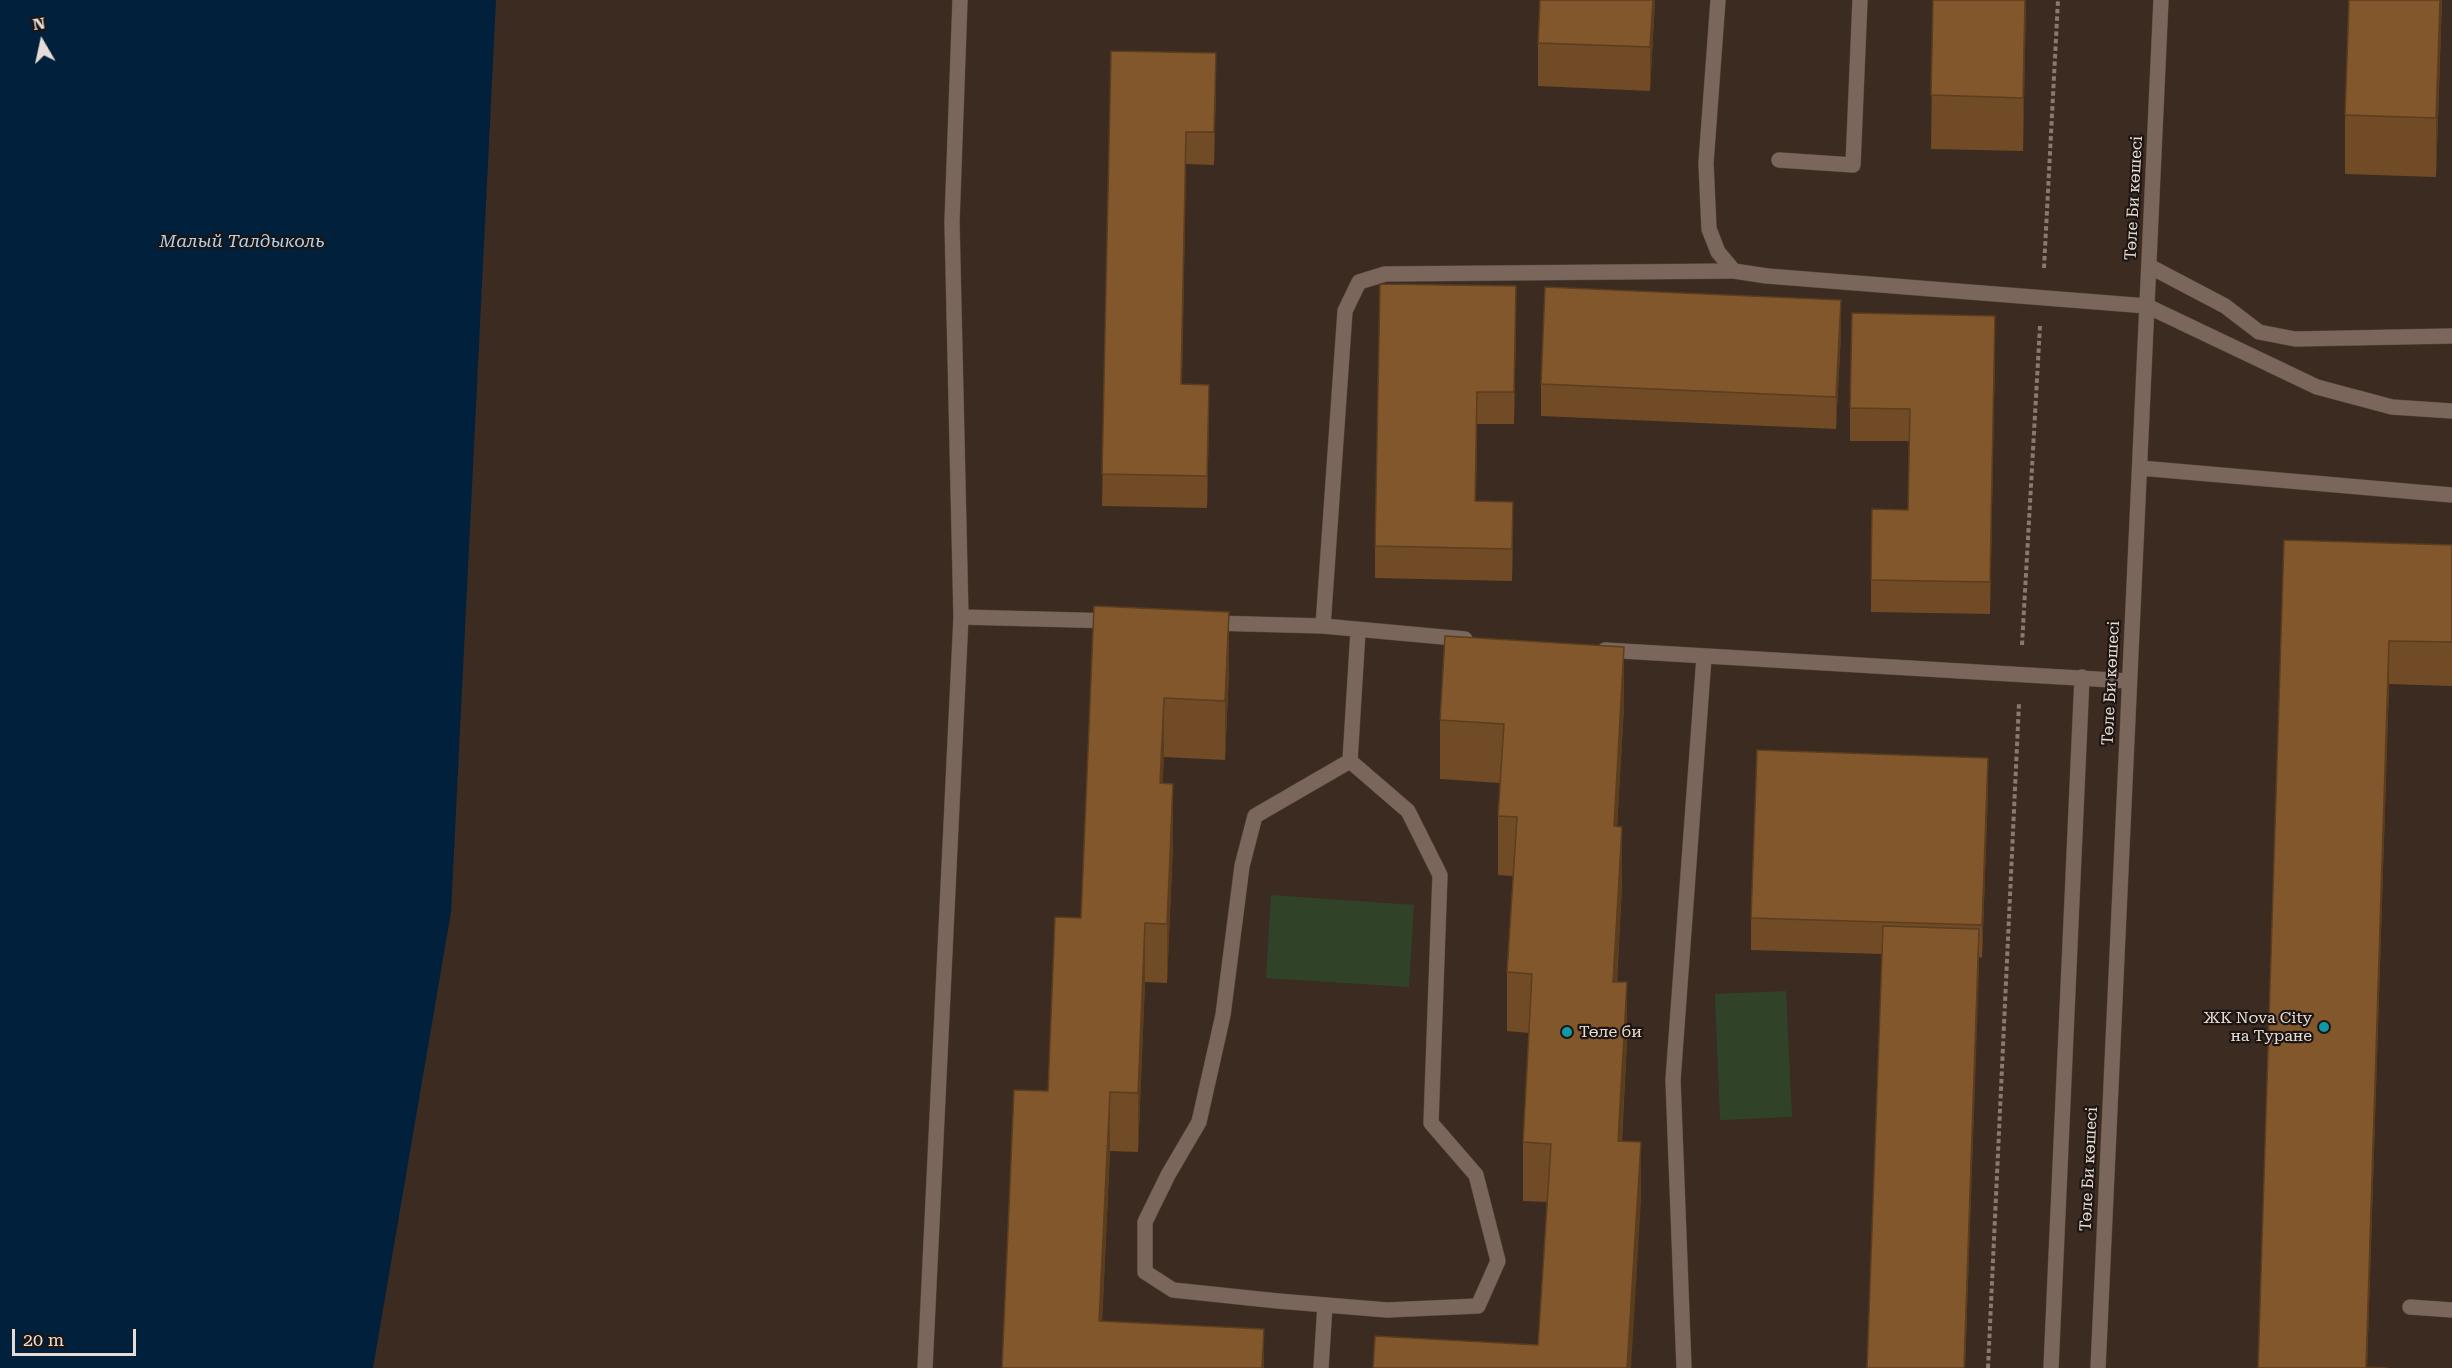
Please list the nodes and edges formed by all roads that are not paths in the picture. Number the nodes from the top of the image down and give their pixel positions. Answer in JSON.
{"nodes":[{"id":1,"x":960,"y":0,"type":"edge"},
{"id":2,"x":1718,"y":0,"type":"edge"},
{"id":3,"x":1860,"y":0,"type":"edge"},
{"id":4,"x":2161,"y":0,"type":"edge"},
{"id":5,"x":1779,"y":160,"type":"dead end"},
{"id":6,"x":2149,"y":266,"type":"junction"},
{"id":7,"x":1734,"y":271,"type":"junction"},
{"id":8,"x":2147,"y":306,"type":"junction"},
{"id":9,"x":2452,"y":336,"type":"edge"},
{"id":10,"x":2452,"y":411,"type":"edge"},
{"id":11,"x":2139,"y":468,"type":"junction"},
{"id":12,"x":2452,"y":495,"type":"edge"},
{"id":13,"x":962,"y":617,"type":"junction"},
{"id":14,"x":1125,"y":621,"type":"edge"},
{"id":15,"x":1195,"y":623,"type":"edge"},
{"id":16,"x":1323,"y":626,"type":"junction"},
{"id":17,"x":1358,"y":631,"type":"junction"},
{"id":18,"x":1477,"y":640,"type":"edge"},
{"id":19,"x":1585,"y":648,"type":"edge"},
{"id":20,"x":1704,"y":657,"type":"junction"},
{"id":21,"x":2082,"y":677,"type":"junction"},
{"id":22,"x":2130,"y":681,"type":"junction"},
{"id":23,"x":1350,"y":761,"type":"junction"},
{"id":24,"x":1325,"y":1305,"type":"junction"},
{"id":25,"x":2410,"y":1307,"type":"dead end"},
{"id":26,"x":2452,"y":1310,"type":"edge"},
{"id":27,"x":926,"y":1368,"type":"edge"},
{"id":28,"x":1321,"y":1368,"type":"edge"},
{"id":29,"x":1684,"y":1368,"type":"edge"},
{"id":30,"x":2051,"y":1368,"type":"edge"},
{"id":31,"x":2098,"y":1368,"type":"edge"}],
"edges":[{"from":1,"to":13,"type":"street"},
{"from":2,"to":7,"type":"street"},
{"from":3,"to":5,"type":"street"},
{"from":4,"to":6,"type":"street","name":"Төле Би көшесі"},
{"from":6,"to":8,"type":"street","name":"Төле Би көшесі"},
{"from":6,"to":9,"type":"street"},
{"from":7,"to":8,"type":"street"},
{"from":7,"to":16,"type":"street"},
{"from":8,"to":10,"type":"street"},
{"from":8,"to":11,"type":"street","name":"Төле Би көшесі"},
{"from":11,"to":12,"type":"street"},
{"from":11,"to":22,"type":"street","name":"Төле Би көшесі"},
{"from":13,"to":14,"type":"street"},
{"from":13,"to":27,"type":"street"},
{"from":15,"to":16,"type":"street"},
{"from":16,"to":17,"type":"street"},
{"from":17,"to":18,"type":"street"},
{"from":17,"to":23,"type":"street"},
{"from":19,"to":20,"type":"street"},
{"from":20,"to":21,"type":"street"},
{"from":20,"to":29,"type":"street"},
{"from":21,"to":22,"type":"street"},
{"from":21,"to":30,"type":"street"},
{"from":22,"to":31,"type":"street","name":"Төле Би көшесі"},
{"from":23,"to":24,"type":"street"},
{"from":23,"to":24,"type":"street"},
{"from":24,"to":28,"type":"street"},
{"from":25,"to":26,"type":"street"}]}
